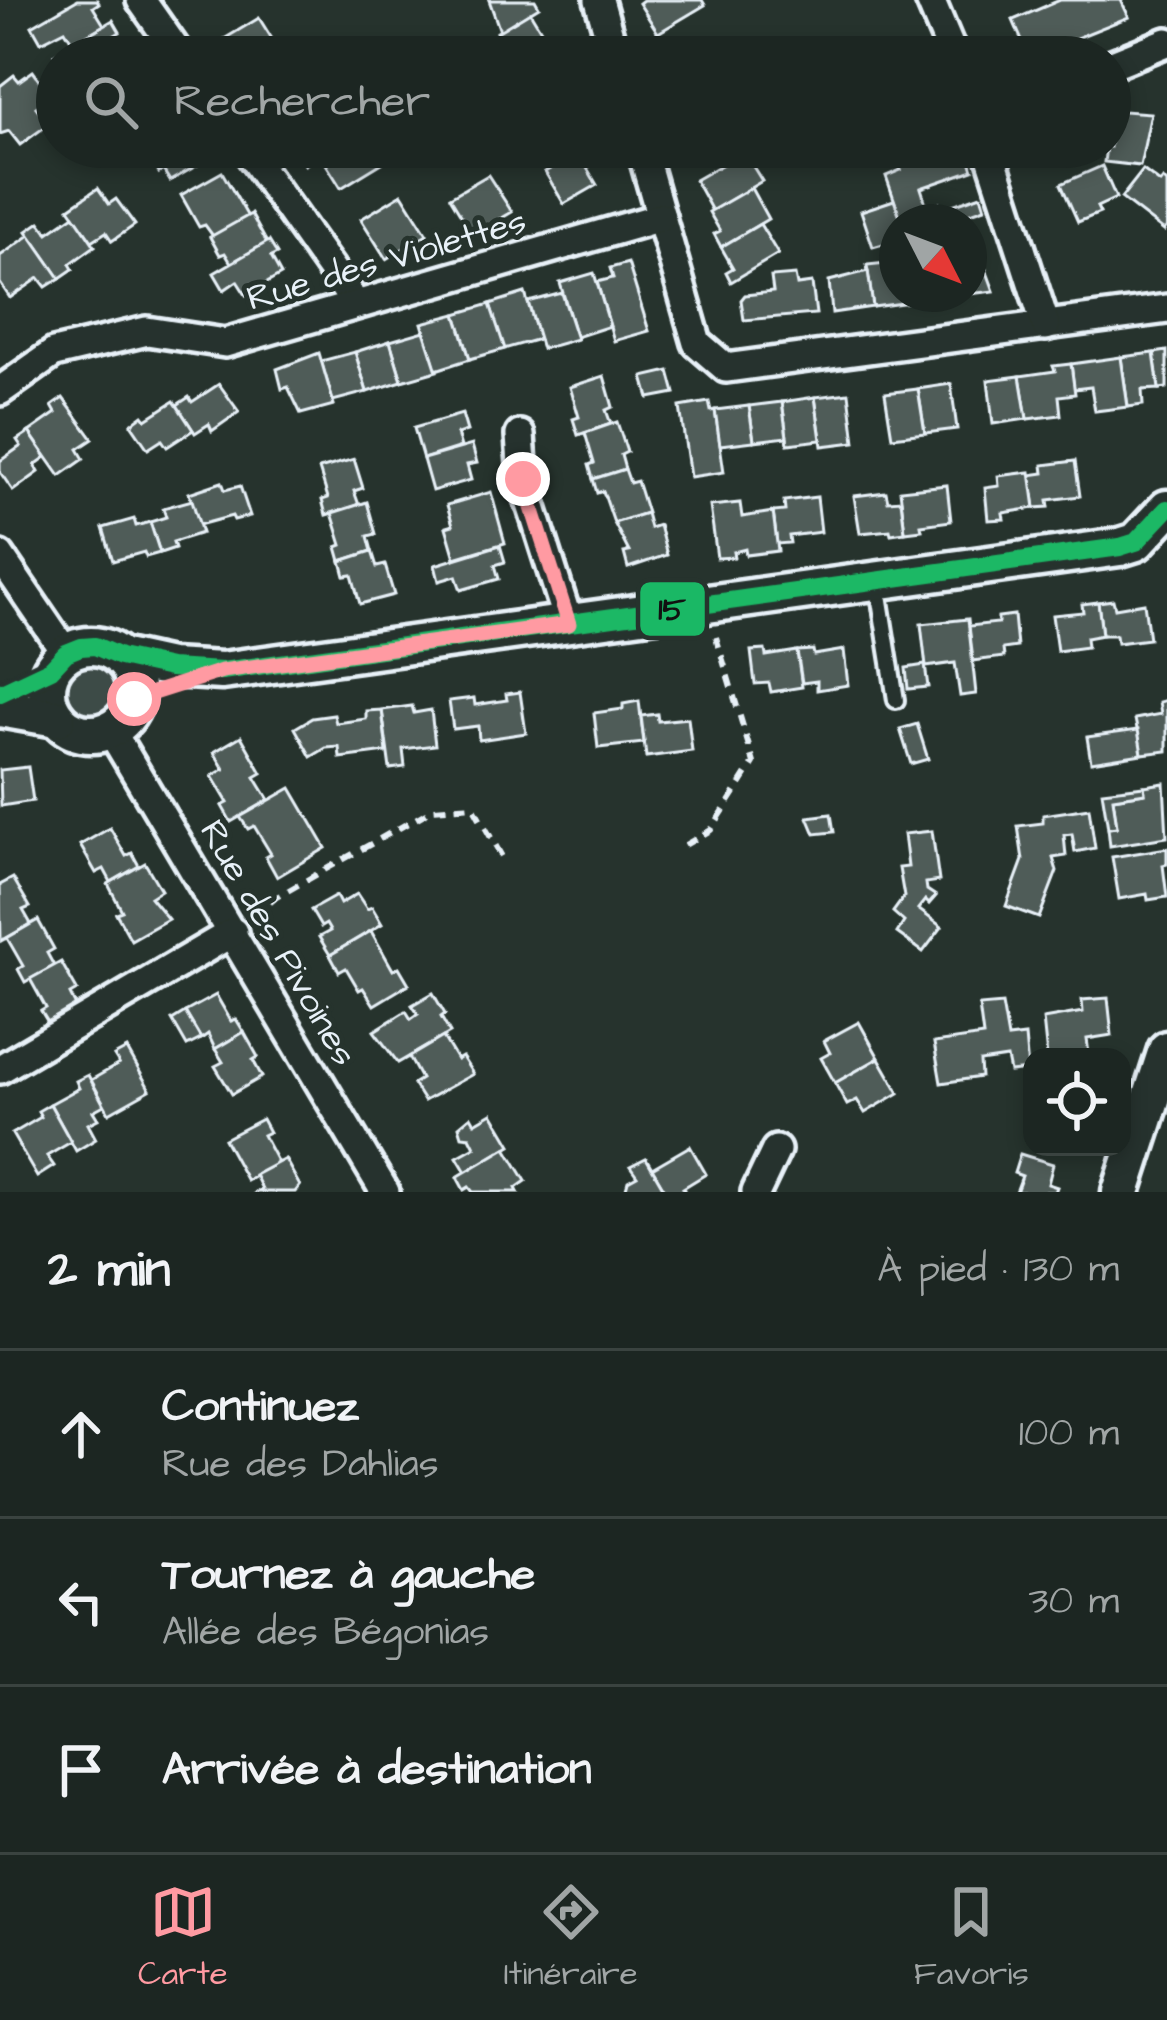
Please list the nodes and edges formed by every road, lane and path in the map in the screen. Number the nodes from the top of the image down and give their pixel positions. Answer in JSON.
{"nodes":[{"id":1,"x":141,"y":0,"type":"edge"},
{"id":2,"x":599,"y":0,"type":"edge"},
{"id":3,"x":931,"y":0,"type":"edge"},
{"id":4,"x":166,"y":36,"type":"edge"},
{"id":5,"x":609,"y":36,"type":"edge"},
{"id":6,"x":946,"y":36,"type":"edge"},
{"id":7,"x":1167,"y":42,"type":"edge"},
{"id":8,"x":1131,"y":57,"type":"edge"},
{"id":9,"x":260,"y":168,"type":"edge"},
{"id":10,"x":647,"y":168,"type":"edge"},
{"id":11,"x":995,"y":168,"type":"edge"},
{"id":12,"x":661,"y":217,"type":"junction"},
{"id":13,"x":355,"y":303,"type":"junction"},
{"id":14,"x":1167,"y":309,"type":"edge"},
{"id":15,"x":1046,"y":326,"type":"junction"},
{"id":16,"x":0,"y":391,"type":"edge"},
{"id":17,"x":520,"y":435,"type":"dead end"},
{"id":18,"x":1167,"y":509,"type":"edge"},
{"id":19,"x":0,"y":556,"type":"edge"},
{"id":20,"x":877,"y":582,"type":"junction"},
{"id":21,"x":706,"y":604,"type":"junction"},
{"id":22,"x":569,"y":624,"type":"junction"},
{"id":23,"x":120,"y":657,"type":"junction"},
{"id":24,"x":59,"y":661,"type":"junction"},
{"id":25,"x":222,"y":671,"type":"junction"},
{"id":26,"x":0,"y":693,"type":"edge"},
{"id":27,"x":134,"y":699,"type":"junction"},
{"id":28,"x":896,"y":700,"type":"dead end"},
{"id":29,"x":0,"y":708,"type":"edge"},
{"id":30,"x":57,"y":718,"type":"junction"},
{"id":31,"x":110,"y":729,"type":"junction"},
{"id":32,"x":685,"y":844,"type":"dead end"},
{"id":33,"x":505,"y":862,"type":"dead end"},
{"id":34,"x":232,"y":932,"type":"junction"},
{"id":35,"x":1167,"y":1050,"type":"edge"},
{"id":36,"x":0,"y":1069,"type":"edge"},
{"id":37,"x":776,"y":1150,"type":"dead end"},
{"id":38,"x":385,"y":1192,"type":"edge"},
{"id":39,"x":756,"y":1192,"type":"edge"},
{"id":40,"x":1120,"y":1192,"type":"edge"}],
"edges":[{"from":1,"to":4,"type":"street"},
{"from":2,"to":5,"type":"street"},
{"from":3,"to":6,"type":"street"},
{"from":7,"to":8,"type":"street"},
{"from":9,"to":13,"type":"street"},
{"from":10,"to":12,"type":"street"},
{"from":11,"to":15,"type":"street"},
{"from":12,"to":13,"type":"street","name":"Rue des Violettes"},
{"from":12,"to":15,"type":"street"},
{"from":13,"to":16,"type":"street","name":"Rue des Violettes"},
{"from":14,"to":15,"type":"street"},
{"from":17,"to":22,"type":"street"},
{"from":18,"to":20,"type":"street"},
{"from":19,"to":24,"type":"street"},
{"from":20,"to":21,"type":"street"},
{"from":20,"to":28,"type":"lane"},
{"from":21,"to":22,"type":"street"},
{"from":21,"to":32,"type":"path"},
{"from":22,"to":25,"type":"street"},
{"from":23,"to":24,"type":"street"},
{"from":23,"to":25,"type":"street"},
{"from":23,"to":27,"type":"street"},
{"from":24,"to":26,"type":"street"},
{"from":24,"to":30,"type":"street"},
{"from":25,"to":27,"type":"street"},
{"from":27,"to":31,"type":"street"},
{"from":29,"to":30,"type":"street"},
{"from":30,"to":31,"type":"street"},
{"from":31,"to":34,"type":"street","name":"Rue des Pivoines"},
{"from":33,"to":34,"type":"path"},
{"from":34,"to":36,"type":"street"},
{"from":34,"to":38,"type":"street","name":"Rue des Pivoines"},
{"from":35,"to":40,"type":"street"},
{"from":37,"to":39,"type":"street"}]}
